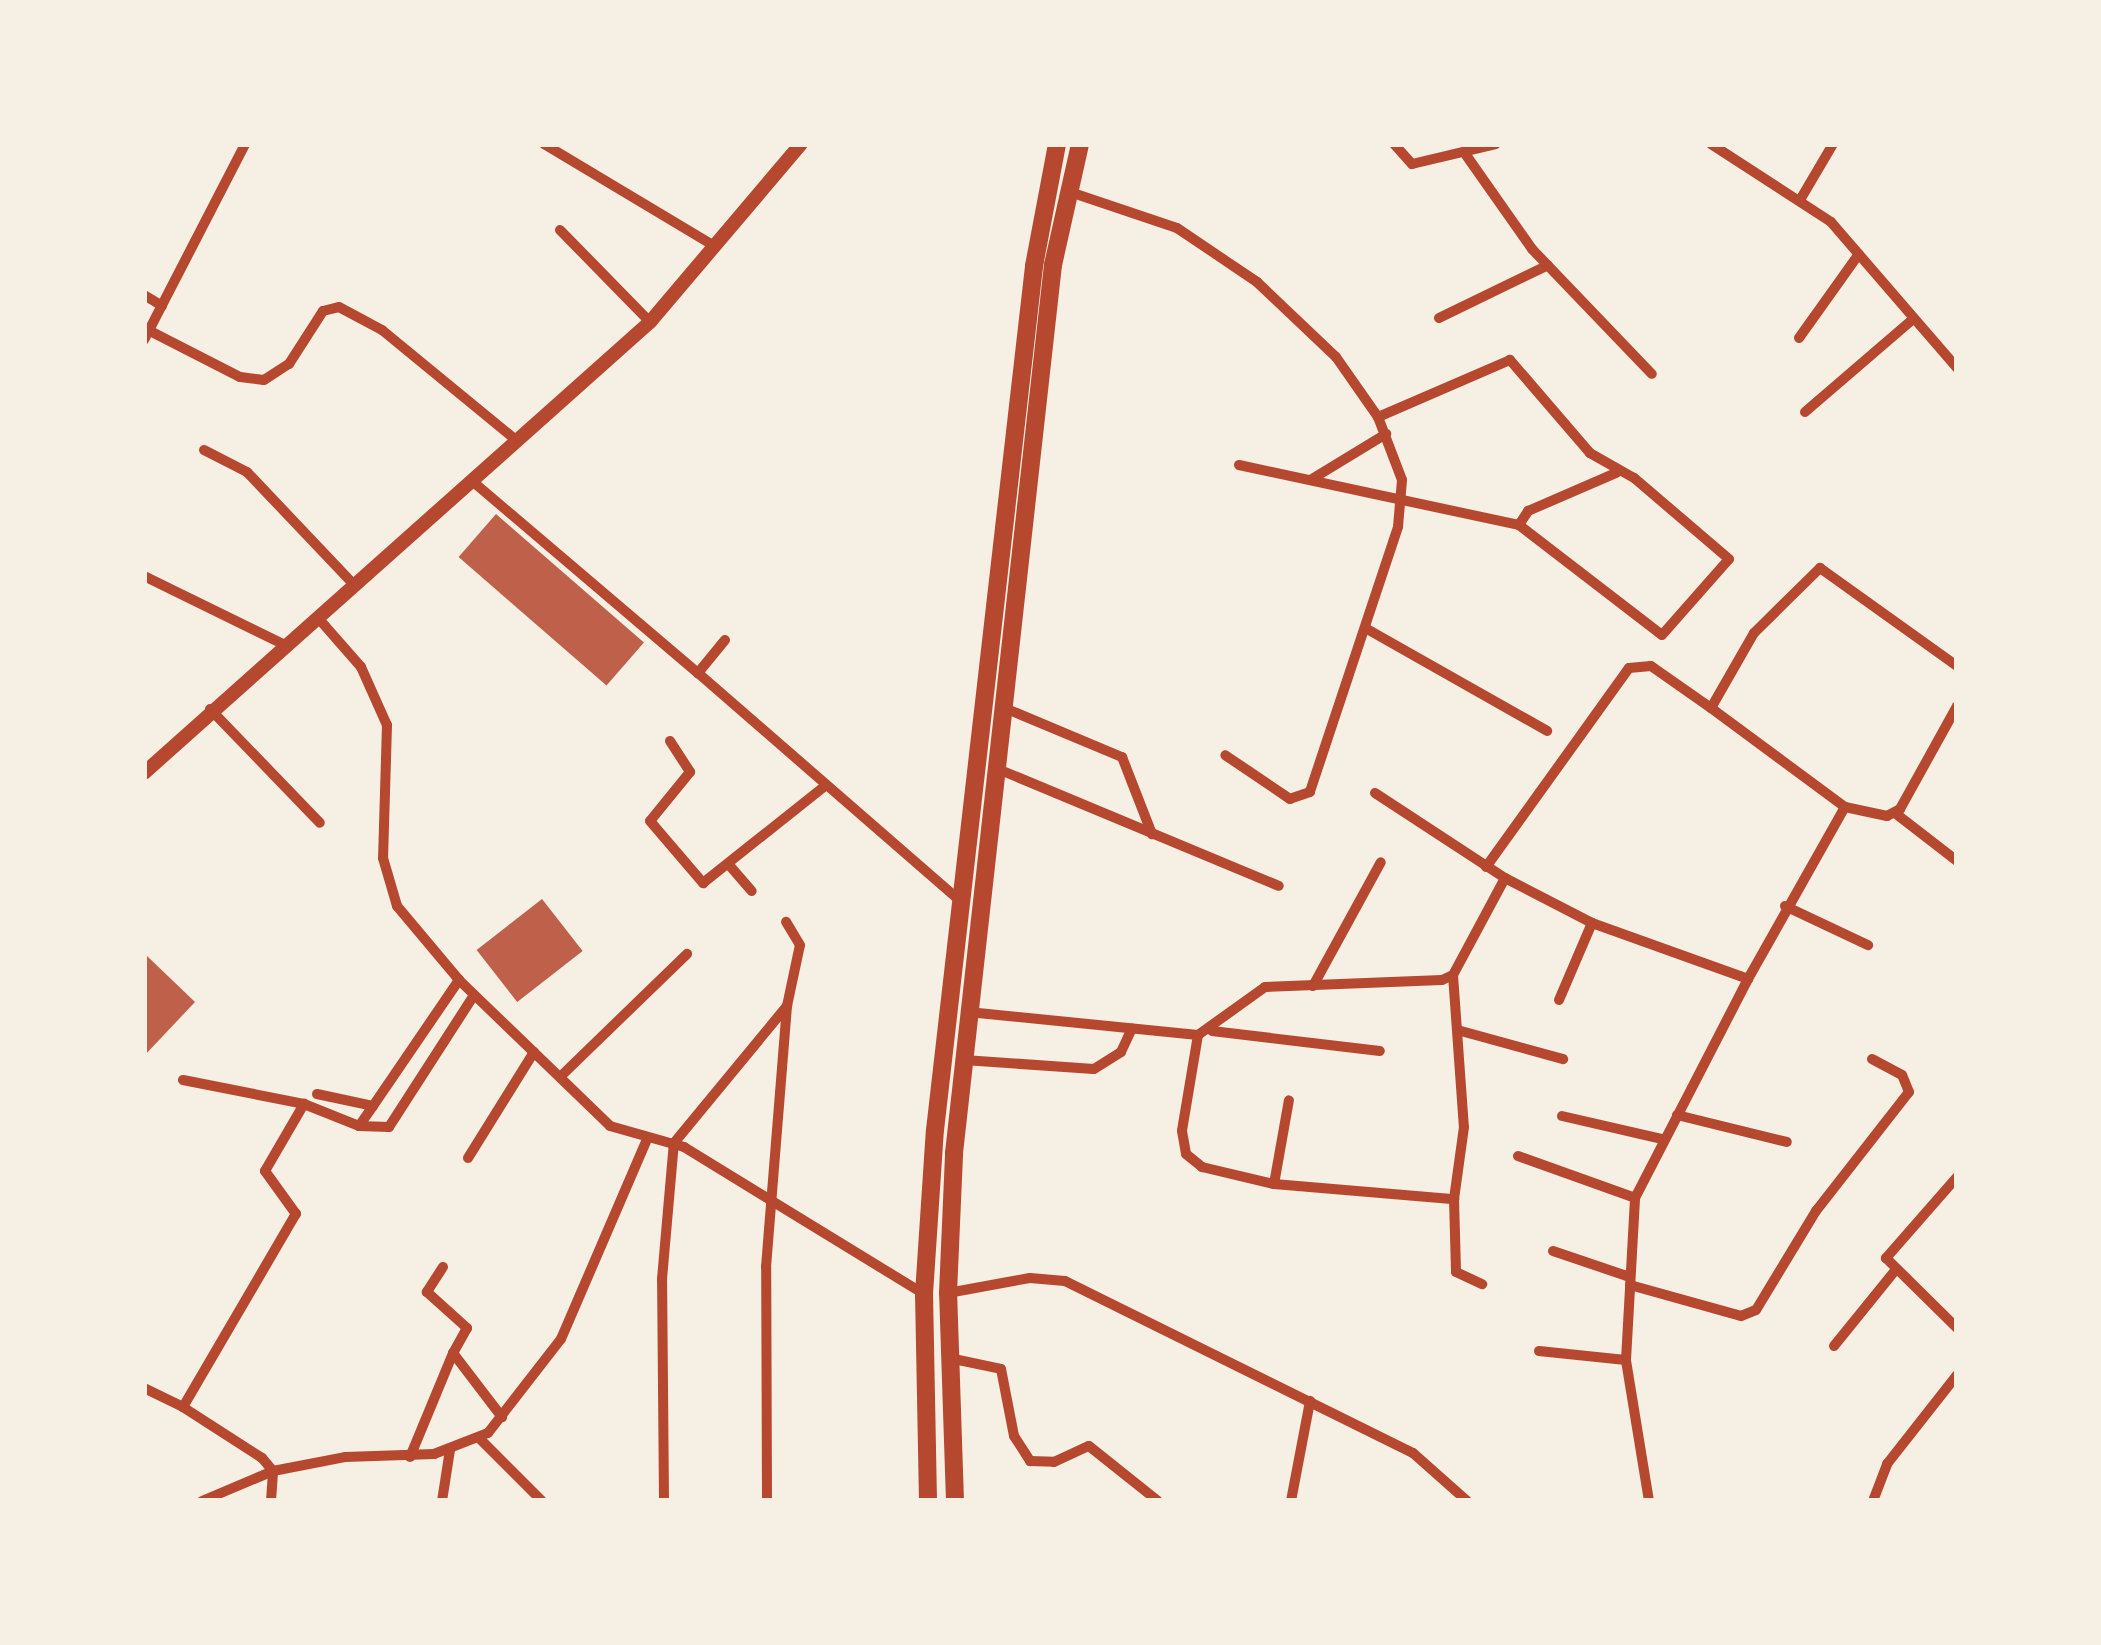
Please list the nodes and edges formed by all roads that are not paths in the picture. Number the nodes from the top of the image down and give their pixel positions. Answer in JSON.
{"nodes":[{"id":1,"x":544,"y":144,"type":"edge"},
{"id":2,"x":801,"y":144,"type":"edge"},
{"id":3,"x":1057,"y":144,"type":"edge"},
{"id":4,"x":1080,"y":144,"type":"edge"},
{"id":5,"x":1394,"y":144,"type":"edge"},
{"id":6,"x":1496,"y":144,"type":"edge"},
{"id":7,"x":1711,"y":144,"type":"edge"},
{"id":8,"x":1833,"y":144,"type":"edge"},
{"id":9,"x":244,"y":146,"type":"edge"},
{"id":10,"x":1466,"y":155,"type":"junction"},
{"id":11,"x":1067,"y":191,"type":"junction"},
{"id":12,"x":1800,"y":200,"type":"junction"},
{"id":13,"x":560,"y":230,"type":"dead end"},
{"id":14,"x":716,"y":248,"type":"junction"},
{"id":15,"x":1859,"y":254,"type":"junction"},
{"id":16,"x":1548,"y":266,"type":"junction"},
{"id":17,"x":144,"y":295,"type":"edge"},
{"id":18,"x":162,"y":307,"type":"junction"},
{"id":19,"x":1439,"y":318,"type":"dead end"},
{"id":20,"x":1912,"y":320,"type":"junction"},
{"id":21,"x":650,"y":322,"type":"junction"},
{"id":22,"x":147,"y":336,"type":"edge"},
{"id":23,"x":1798,"y":338,"type":"dead end"},
{"id":24,"x":1957,"y":368,"type":"edge"},
{"id":25,"x":1652,"y":374,"type":"dead end"},
{"id":26,"x":1805,"y":412,"type":"dead end"},
{"id":27,"x":1378,"y":417,"type":"junction"},
{"id":28,"x":1386,"y":434,"type":"junction"},
{"id":29,"x":517,"y":441,"type":"junction"},
{"id":30,"x":204,"y":450,"type":"dead end"},
{"id":31,"x":1239,"y":465,"type":"dead end"},
{"id":32,"x":1616,"y":473,"type":"junction"},
{"id":33,"x":1312,"y":479,"type":"junction"},
{"id":34,"x":471,"y":480,"type":"junction"},
{"id":35,"x":1404,"y":498,"type":"junction"},
{"id":36,"x":1519,"y":526,"type":"junction"},
{"id":37,"x":144,"y":576,"type":"edge"},
{"id":38,"x":355,"y":586,"type":"junction"},
{"id":39,"x":319,"y":620,"type":"junction"},
{"id":40,"x":1367,"y":629,"type":"junction"},
{"id":41,"x":725,"y":640,"type":"dead end"},
{"id":42,"x":285,"y":645,"type":"junction"},
{"id":43,"x":1957,"y":666,"type":"edge"},
{"id":44,"x":698,"y":673,"type":"junction"},
{"id":45,"x":1957,"y":706,"type":"edge"},
{"id":46,"x":1711,"y":708,"type":"junction"},
{"id":47,"x":210,"y":709,"type":"junction"},
{"id":48,"x":1007,"y":709,"type":"junction"},
{"id":49,"x":1546,"y":731,"type":"dead end"},
{"id":50,"x":670,"y":741,"type":"dead end"},
{"id":51,"x":1225,"y":754,"type":"dead end"},
{"id":52,"x":998,"y":770,"type":"junction"},
{"id":53,"x":144,"y":772,"type":"edge"},
{"id":54,"x":825,"y":786,"type":"junction"},
{"id":55,"x":1375,"y":793,"type":"dead end"},
{"id":56,"x":1845,"y":807,"type":"junction"},
{"id":57,"x":1895,"y":813,"type":"junction"},
{"id":58,"x":320,"y":823,"type":"dead end"},
{"id":59,"x":1152,"y":834,"type":"junction"},
{"id":60,"x":1957,"y":861,"type":"edge"},
{"id":61,"x":1381,"y":862,"type":"dead end"},
{"id":62,"x":730,"y":866,"type":"junction"},
{"id":63,"x":1486,"y":867,"type":"junction"},
{"id":64,"x":1504,"y":878,"type":"junction"},
{"id":65,"x":1279,"y":886,"type":"dead end"},
{"id":66,"x":752,"y":891,"type":"dead end"},
{"id":67,"x":964,"y":904,"type":"junction"},
{"id":68,"x":1786,"y":906,"type":"junction"},
{"id":69,"x":785,"y":922,"type":"dead end"},
{"id":70,"x":1592,"y":922,"type":"junction"},
{"id":71,"x":1868,"y":945,"type":"dead end"},
{"id":72,"x":687,"y":954,"type":"dead end"},
{"id":73,"x":1453,"y":975,"type":"junction"},
{"id":74,"x":1748,"y":979,"type":"junction"},
{"id":75,"x":459,"y":980,"type":"junction"},
{"id":76,"x":1313,"y":986,"type":"junction"},
{"id":77,"x":473,"y":995,"type":"junction"},
{"id":78,"x":1559,"y":1000,"type":"dead end"},
{"id":79,"x":787,"y":1006,"type":"junction"},
{"id":80,"x":968,"y":1012,"type":"junction"},
{"id":81,"x":1132,"y":1028,"type":"junction"},
{"id":82,"x":1212,"y":1030,"type":"junction"},
{"id":83,"x":1461,"y":1030,"type":"junction"},
{"id":84,"x":1198,"y":1035,"type":"junction"},
{"id":85,"x":1381,"y":1051,"type":"dead end"},
{"id":86,"x":534,"y":1052,"type":"junction"},
{"id":87,"x":1563,"y":1059,"type":"dead end"},
{"id":88,"x":1872,"y":1059,"type":"dead end"},
{"id":89,"x":964,"y":1060,"type":"junction"},
{"id":90,"x":560,"y":1077,"type":"junction"},
{"id":91,"x":183,"y":1080,"type":"dead end"},
{"id":92,"x":316,"y":1094,"type":"dead end"},
{"id":93,"x":1288,"y":1100,"type":"dead end"},
{"id":94,"x":304,"y":1105,"type":"junction"},
{"id":95,"x":374,"y":1106,"type":"junction"},
{"id":96,"x":1677,"y":1115,"type":"junction"},
{"id":97,"x":1562,"y":1116,"type":"dead end"},
{"id":98,"x":359,"y":1126,"type":"junction"},
{"id":99,"x":1663,"y":1139,"type":"junction"},
{"id":100,"x":646,"y":1142,"type":"junction"},
{"id":101,"x":1787,"y":1142,"type":"dead end"},
{"id":102,"x":674,"y":1143,"type":"junction"},
{"id":103,"x":1518,"y":1156,"type":"dead end"},
{"id":104,"x":468,"y":1159,"type":"dead end"},
{"id":105,"x":1957,"y":1177,"type":"edge"},
{"id":106,"x":1274,"y":1184,"type":"junction"},
{"id":107,"x":771,"y":1198,"type":"junction"},
{"id":108,"x":1454,"y":1198,"type":"junction"},
{"id":109,"x":1635,"y":1198,"type":"junction"},
{"id":110,"x":1553,"y":1251,"type":"dead end"},
{"id":111,"x":443,"y":1267,"type":"dead end"},
{"id":112,"x":1894,"y":1272,"type":"junction"},
{"id":113,"x":1630,"y":1281,"type":"junction"},
{"id":114,"x":1482,"y":1284,"type":"dead end"},
{"id":115,"x":949,"y":1293,"type":"junction"},
{"id":116,"x":924,"y":1294,"type":"junction"},
{"id":117,"x":1957,"y":1328,"type":"edge"},
{"id":118,"x":1834,"y":1346,"type":"dead end"},
{"id":119,"x":1539,"y":1351,"type":"dead end"},
{"id":120,"x":453,"y":1353,"type":"junction"},
{"id":121,"x":949,"y":1358,"type":"junction"},
{"id":122,"x":1626,"y":1360,"type":"junction"},
{"id":123,"x":1957,"y":1375,"type":"edge"},
{"id":124,"x":145,"y":1387,"type":"edge"},
{"id":125,"x":1310,"y":1401,"type":"junction"},
{"id":126,"x":184,"y":1407,"type":"junction"},
{"id":127,"x":502,"y":1417,"type":"junction"},
{"id":128,"x":480,"y":1439,"type":"junction"},
{"id":129,"x":450,"y":1450,"type":"junction"},
{"id":130,"x":410,"y":1456,"type":"junction"},
{"id":131,"x":273,"y":1472,"type":"junction"},
{"id":132,"x":202,"y":1501,"type":"edge"},
{"id":133,"x":271,"y":1501,"type":"edge"},
{"id":134,"x":442,"y":1501,"type":"edge"},
{"id":135,"x":542,"y":1501,"type":"edge"},
{"id":136,"x":664,"y":1501,"type":"edge"},
{"id":137,"x":767,"y":1501,"type":"edge"},
{"id":138,"x":928,"y":1501,"type":"edge"},
{"id":139,"x":955,"y":1501,"type":"edge"},
{"id":140,"x":1158,"y":1501,"type":"edge"},
{"id":141,"x":1291,"y":1501,"type":"edge"},
{"id":142,"x":1467,"y":1501,"type":"edge"},
{"id":143,"x":1649,"y":1501,"type":"edge"},
{"id":144,"x":1873,"y":1501,"type":"edge"}],
"edges":[{"from":1,"to":14,"type":"street"},
{"from":2,"to":14,"type":"street"},
{"from":3,"to":67,"type":"highway"},
{"from":4,"to":11,"type":"highway"},
{"from":5,"to":10,"type":"street"},
{"from":6,"to":10,"type":"street"},
{"from":7,"to":12,"type":"street"},
{"from":8,"to":12,"type":"street"},
{"from":9,"to":18,"type":"street"},
{"from":10,"to":16,"type":"street"},
{"from":11,"to":27,"type":"street"},
{"from":11,"to":48,"type":"highway"},
{"from":12,"to":15,"type":"street"},
{"from":13,"to":21,"type":"street"},
{"from":14,"to":21,"type":"street"},
{"from":15,"to":20,"type":"street"},
{"from":15,"to":23,"type":"street"},
{"from":16,"to":19,"type":"street"},
{"from":16,"to":25,"type":"street"},
{"from":17,"to":18,"type":"street"},
{"from":18,"to":22,"type":"street"},
{"from":20,"to":24,"type":"street"},
{"from":20,"to":26,"type":"street"},
{"from":21,"to":29,"type":"street"},
{"from":22,"to":29,"type":"street"},
{"from":27,"to":28,"type":"street"},
{"from":27,"to":32,"type":"street"},
{"from":28,"to":33,"type":"street"},
{"from":28,"to":35,"type":"street"},
{"from":29,"to":34,"type":"street"},
{"from":30,"to":38,"type":"street"},
{"from":31,"to":33,"type":"street"},
{"from":32,"to":36,"type":"street"},
{"from":32,"to":36,"type":"street"},
{"from":33,"to":35,"type":"street"},
{"from":34,"to":38,"type":"street"},
{"from":34,"to":44,"type":"street"},
{"from":35,"to":36,"type":"street"},
{"from":35,"to":40,"type":"street"},
{"from":37,"to":42,"type":"street"},
{"from":38,"to":39,"type":"street"},
{"from":39,"to":42,"type":"street"},
{"from":39,"to":75,"type":"street"},
{"from":40,"to":49,"type":"street"},
{"from":40,"to":51,"type":"street"},
{"from":41,"to":44,"type":"street"},
{"from":42,"to":47,"type":"street"},
{"from":43,"to":46,"type":"street"},
{"from":44,"to":54,"type":"street"},
{"from":45,"to":57,"type":"street"},
{"from":46,"to":56,"type":"street"},
{"from":46,"to":63,"type":"street"},
{"from":47,"to":53,"type":"street"},
{"from":47,"to":58,"type":"street"},
{"from":48,"to":52,"type":"highway"},
{"from":48,"to":59,"type":"street"},
{"from":50,"to":62,"type":"street"},
{"from":52,"to":59,"type":"street"},
{"from":52,"to":80,"type":"highway"},
{"from":54,"to":62,"type":"street"},
{"from":54,"to":67,"type":"street"},
{"from":55,"to":63,"type":"street"},
{"from":56,"to":57,"type":"street"},
{"from":56,"to":68,"type":"street"},
{"from":57,"to":60,"type":"street"},
{"from":59,"to":65,"type":"street"},
{"from":61,"to":76,"type":"street"},
{"from":62,"to":66,"type":"street"},
{"from":63,"to":64,"type":"street"},
{"from":64,"to":70,"type":"street"},
{"from":64,"to":73,"type":"street"},
{"from":67,"to":116,"type":"highway"},
{"from":68,"to":71,"type":"street"},
{"from":68,"to":74,"type":"street"},
{"from":69,"to":79,"type":"street"},
{"from":70,"to":74,"type":"street"},
{"from":70,"to":78,"type":"street"},
{"from":72,"to":90,"type":"street"},
{"from":73,"to":76,"type":"street"},
{"from":73,"to":83,"type":"street"},
{"from":74,"to":96,"type":"street"},
{"from":75,"to":77,"type":"street"},
{"from":75,"to":95,"type":"street"},
{"from":76,"to":82,"type":"street"},
{"from":77,"to":86,"type":"street"},
{"from":77,"to":98,"type":"street"},
{"from":79,"to":102,"type":"street"},
{"from":79,"to":107,"type":"street"},
{"from":80,"to":81,"type":"street"},
{"from":80,"to":89,"type":"highway"},
{"from":81,"to":84,"type":"street"},
{"from":81,"to":89,"type":"street"},
{"from":82,"to":84,"type":"street"},
{"from":82,"to":85,"type":"street"},
{"from":83,"to":87,"type":"street"},
{"from":83,"to":108,"type":"street"},
{"from":84,"to":106,"type":"street"},
{"from":86,"to":90,"type":"street"},
{"from":86,"to":104,"type":"street"},
{"from":88,"to":113,"type":"street"},
{"from":89,"to":115,"type":"highway"},
{"from":90,"to":100,"type":"street"},
{"from":91,"to":94,"type":"street"},
{"from":92,"to":95,"type":"street"},
{"from":93,"to":106,"type":"street"},
{"from":94,"to":98,"type":"street"},
{"from":94,"to":126,"type":"street"},
{"from":95,"to":98,"type":"street"},
{"from":96,"to":99,"type":"street"},
{"from":96,"to":101,"type":"street"},
{"from":97,"to":99,"type":"street"},
{"from":99,"to":109,"type":"street"},
{"from":100,"to":102,"type":"street"},
{"from":100,"to":127,"type":"street"},
{"from":102,"to":107,"type":"street"},
{"from":102,"to":136,"type":"street"},
{"from":103,"to":109,"type":"street"},
{"from":105,"to":112,"type":"street"},
{"from":106,"to":108,"type":"street"},
{"from":107,"to":116,"type":"street"},
{"from":107,"to":137,"type":"street"},
{"from":108,"to":114,"type":"street"},
{"from":109,"to":113,"type":"street"},
{"from":110,"to":113,"type":"street"},
{"from":111,"to":120,"type":"street"},
{"from":112,"to":117,"type":"street"},
{"from":112,"to":118,"type":"street"},
{"from":113,"to":122,"type":"street"},
{"from":115,"to":116,"type":"highway"},
{"from":115,"to":121,"type":"highway"},
{"from":115,"to":125,"type":"street"},
{"from":116,"to":138,"type":"highway"},
{"from":119,"to":122,"type":"street"},
{"from":120,"to":127,"type":"street"},
{"from":120,"to":130,"type":"street"},
{"from":121,"to":139,"type":"highway"},
{"from":121,"to":140,"type":"street"},
{"from":122,"to":143,"type":"street"},
{"from":123,"to":144,"type":"street"},
{"from":124,"to":126,"type":"street"},
{"from":125,"to":141,"type":"street"},
{"from":125,"to":142,"type":"street"},
{"from":126,"to":131,"type":"street"},
{"from":127,"to":128,"type":"street"},
{"from":128,"to":129,"type":"street"},
{"from":128,"to":135,"type":"street"},
{"from":129,"to":130,"type":"street"},
{"from":129,"to":134,"type":"street"},
{"from":130,"to":131,"type":"street"},
{"from":131,"to":132,"type":"street"},
{"from":131,"to":133,"type":"street"}]}
